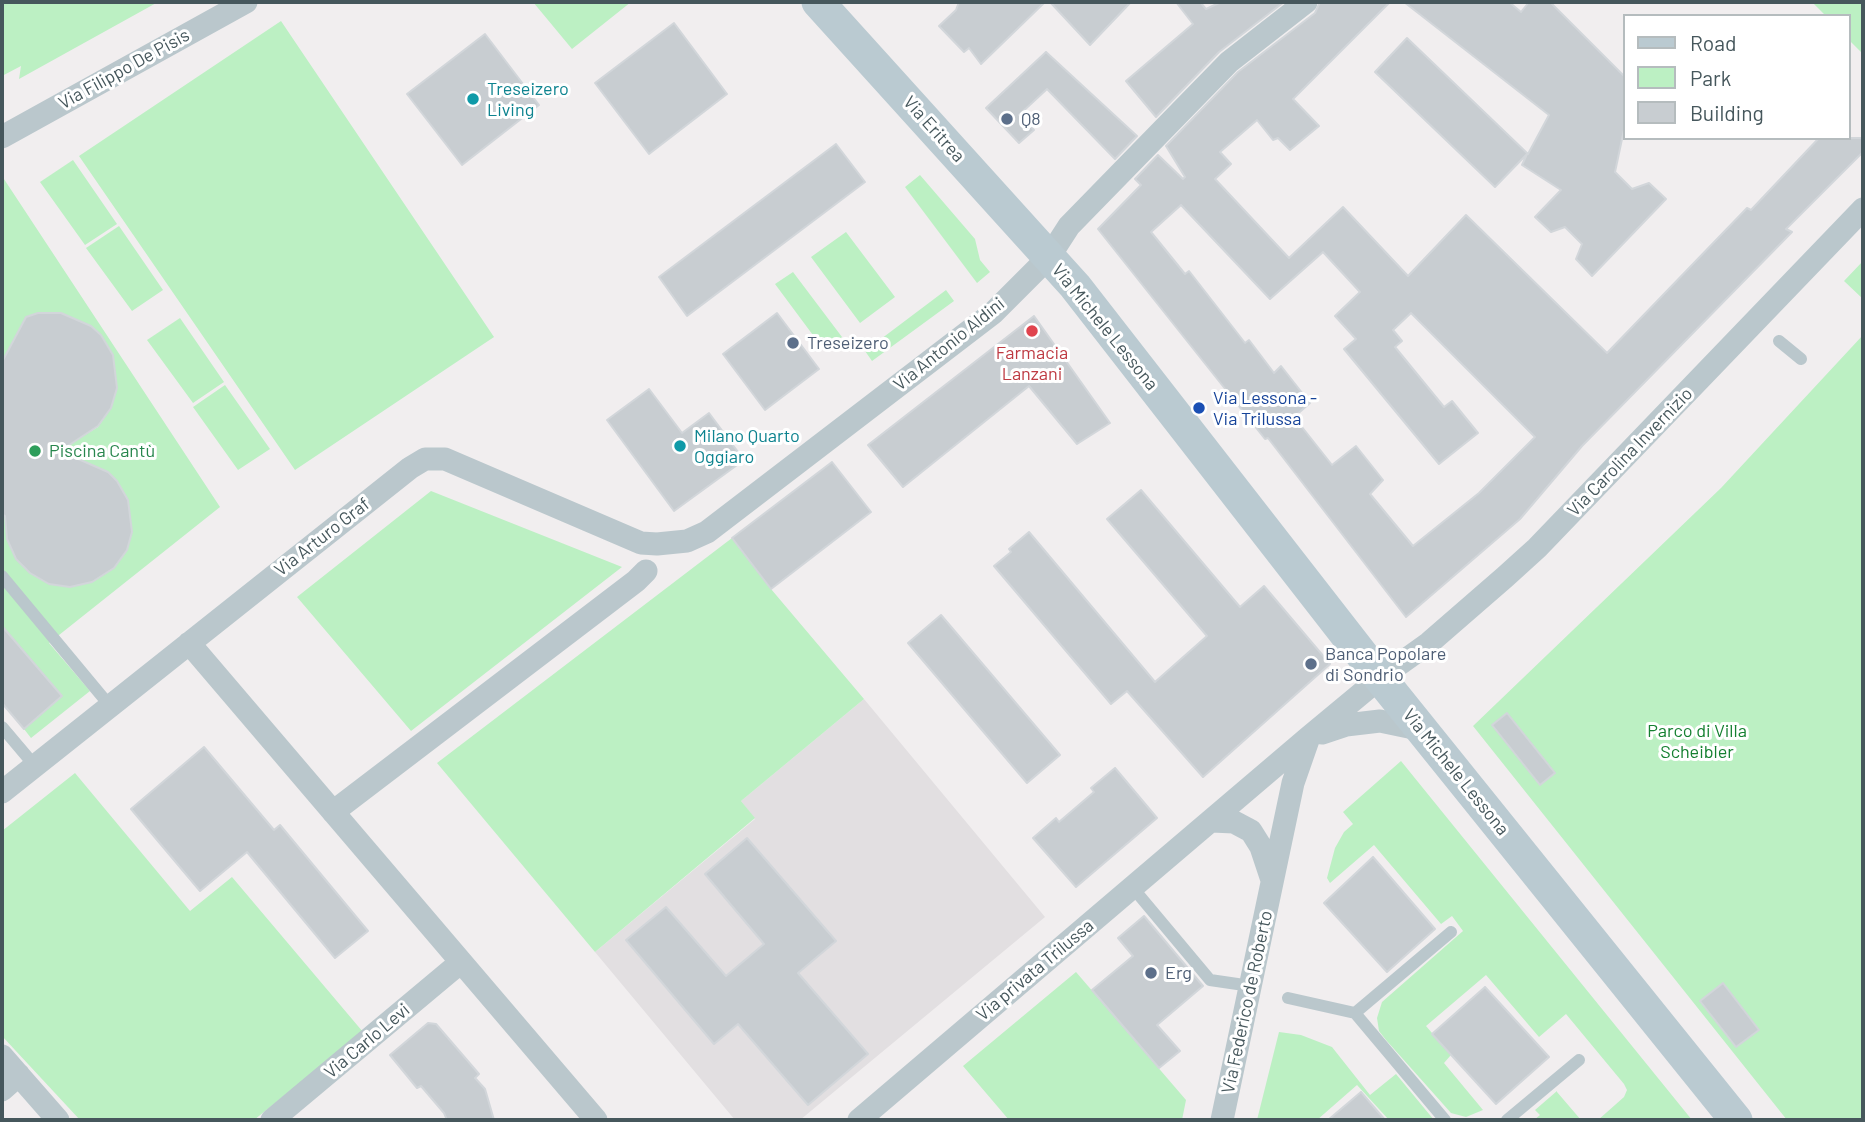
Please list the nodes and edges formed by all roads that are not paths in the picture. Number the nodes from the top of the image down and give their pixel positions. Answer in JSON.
{"nodes":[{"id":1,"x":246,"y":2,"type":"edge"},
{"id":2,"x":818,"y":2,"type":"edge"},
{"id":3,"x":1306,"y":2,"type":"edge"},
{"id":4,"x":2,"y":137,"type":"edge"},
{"id":5,"x":1863,"y":209,"type":"edge"},
{"id":6,"x":1049,"y":257,"type":"junction"},
{"id":7,"x":1779,"y":341,"type":"dead end"},
{"id":8,"x":1801,"y":359,"type":"dead end"},
{"id":9,"x":687,"y":541,"type":"joint"},
{"id":10,"x":646,"y":571,"type":"dead end"},
{"id":11,"x":2,"y":576,"type":"edge"},
{"id":12,"x":189,"y":643,"type":"junction"},
{"id":13,"x":1380,"y":678,"type":"junction"},
{"id":14,"x":110,"y":706,"type":"junction"},
{"id":15,"x":2,"y":727,"type":"edge"},
{"id":16,"x":1423,"y":730,"type":"junction"},
{"id":17,"x":1309,"y":737,"type":"junction"},
{"id":18,"x":35,"y":766,"type":"junction"},
{"id":19,"x":2,"y":792,"type":"edge"},
{"id":20,"x":333,"y":812,"type":"junction"},
{"id":21,"x":1212,"y":821,"type":"junction"},
{"id":22,"x":1273,"y":884,"type":"junction"},
{"id":23,"x":1133,"y":888,"type":"junction"},
{"id":24,"x":1451,"y":932,"type":"dead end"},
{"id":25,"x":461,"y":962,"type":"junction"},
{"id":26,"x":1251,"y":986,"type":"junction"},
{"id":27,"x":1288,"y":999,"type":"dead end"},
{"id":28,"x":1355,"y":1013,"type":"junction"},
{"id":29,"x":2,"y":1056,"type":"edge"},
{"id":30,"x":1579,"y":1060,"type":"dead end"},
{"id":31,"x":10,"y":1082,"type":"edge"},
{"id":32,"x":58,"y":1120,"type":"edge"},
{"id":33,"x":272,"y":1120,"type":"edge"},
{"id":34,"x":596,"y":1120,"type":"edge"},
{"id":35,"x":859,"y":1120,"type":"edge"},
{"id":36,"x":1222,"y":1120,"type":"edge"},
{"id":37,"x":1445,"y":1120,"type":"edge"},
{"id":38,"x":1507,"y":1120,"type":"edge"},
{"id":39,"x":1736,"y":1120,"type":"edge"}],
"edges":[{"from":1,"to":4,"type":"street","name":"Via Filippo De Pisis"},
{"from":2,"to":6,"type":"street","name":"Via Eritrea"},
{"from":3,"to":6,"type":"street","name":"Via Antonio Aldini"},
{"from":5,"to":13,"type":"street","name":"Via Carolina Invernizio"},
{"from":6,"to":9,"type":"street","name":"Via Antonio Aldini"},
{"from":6,"to":13,"type":"street","name":"Via Michele Lessona"},
{"from":7,"to":8,"type":"lane"},
{"from":9,"to":12,"type":"street","name":"Via Arturo Graf"},
{"from":10,"to":20,"type":"street"},
{"from":11,"to":14,"type":"lane"},
{"from":12,"to":14,"type":"street","name":"Via Arturo Graf"},
{"from":12,"to":20,"type":"street"},
{"from":13,"to":16,"type":"street","name":"Via Michele Lessona"},
{"from":13,"to":17,"type":"street"},
{"from":14,"to":18,"type":"street","name":"Via Arturo Graf"},
{"from":15,"to":18,"type":"lane"},
{"from":16,"to":17,"type":"street"},
{"from":16,"to":39,"type":"street","name":"Via Michele Lessona"},
{"from":17,"to":21,"type":"street"},
{"from":17,"to":22,"type":"street","name":"Via Federico de Roberto"},
{"from":18,"to":19,"type":"street","name":"Via Arturo Graf"},
{"from":20,"to":25,"type":"street"},
{"from":21,"to":22,"type":"street"},
{"from":21,"to":23,"type":"street","name":"Via privata Trilussa"},
{"from":22,"to":26,"type":"street","name":"Via Federico de Roberto"},
{"from":23,"to":26,"type":"lane"},
{"from":23,"to":35,"type":"street","name":"Via privata Trilussa"},
{"from":24,"to":28,"type":"lane"},
{"from":25,"to":33,"type":"street","name":"Via Carlo Levi"},
{"from":25,"to":34,"type":"street"},
{"from":26,"to":36,"type":"street","name":"Via Federico de Roberto"},
{"from":27,"to":28,"type":"lane"},
{"from":28,"to":37,"type":"lane"},
{"from":29,"to":31,"type":"street"},
{"from":30,"to":38,"type":"lane"},
{"from":31,"to":32,"type":"street"}]}
